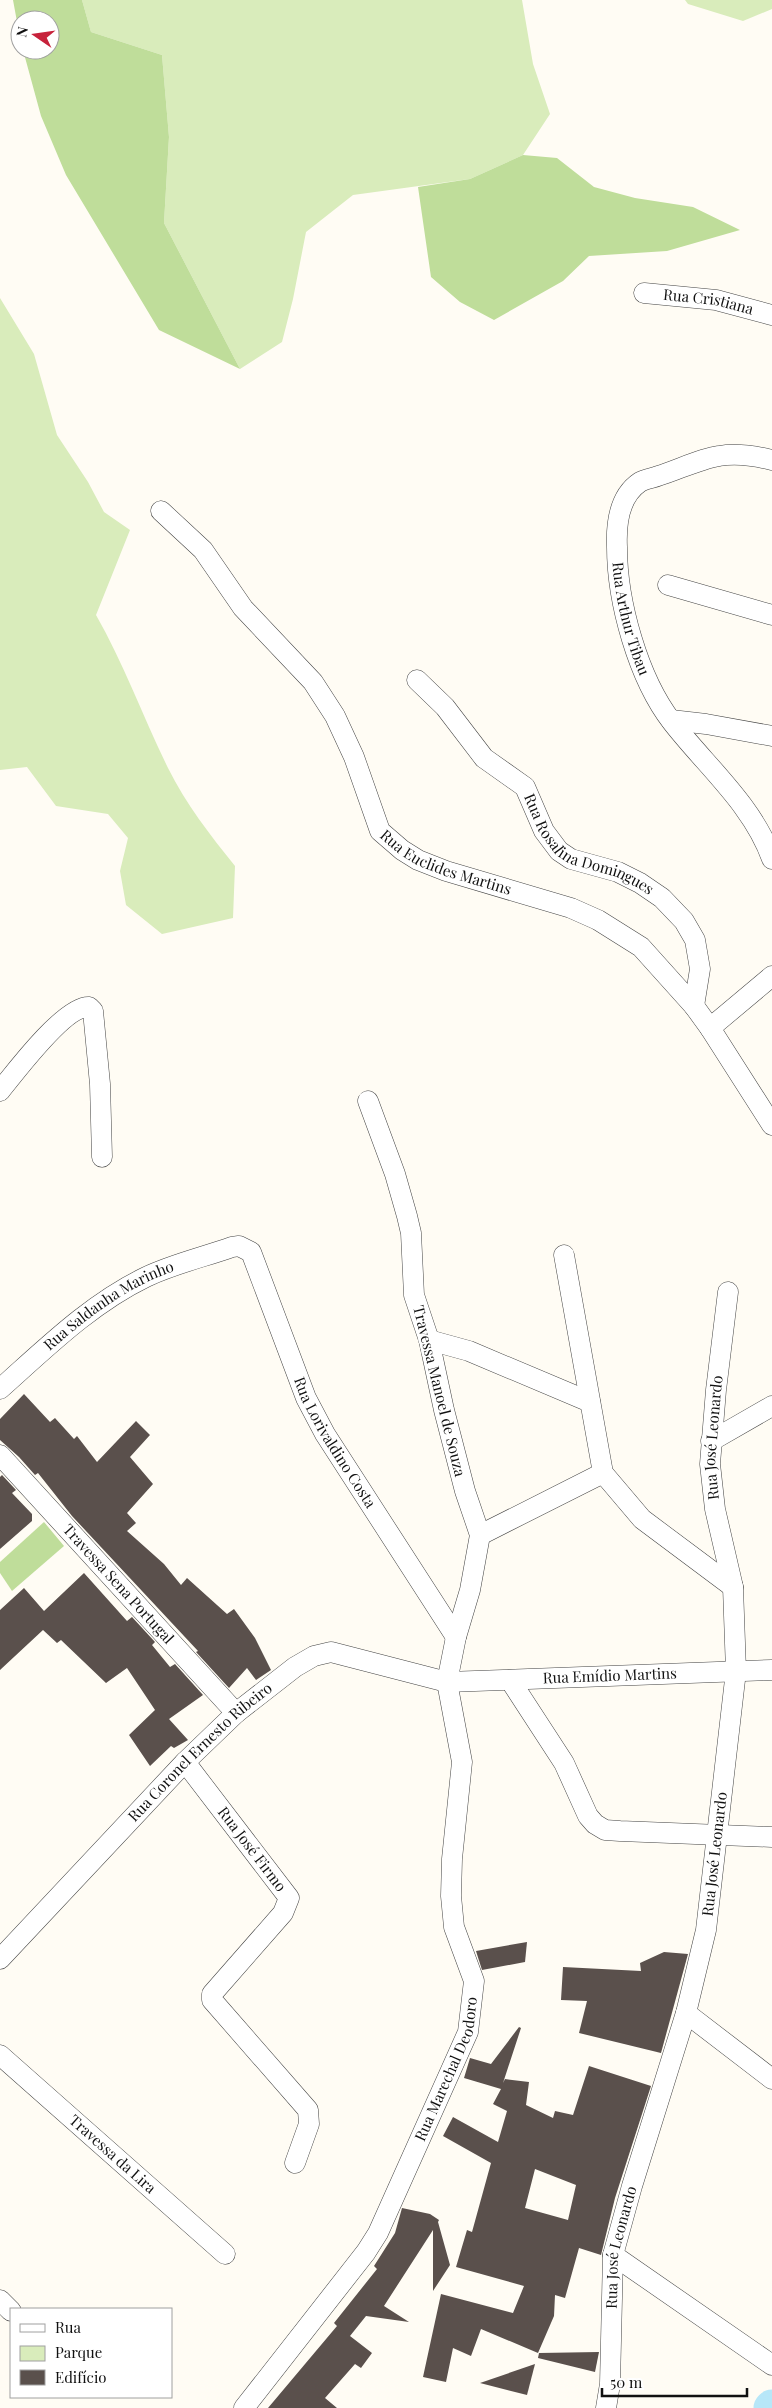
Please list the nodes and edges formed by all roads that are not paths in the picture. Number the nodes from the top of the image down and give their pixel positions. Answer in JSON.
{"nodes":[{"id":1,"x":644,"y":293,"type":"dead end"},
{"id":2,"x":772,"y":315,"type":"edge"},
{"id":3,"x":772,"y":460,"type":"edge"},
{"id":4,"x":161,"y":511,"type":"dead end"},
{"id":5,"x":668,"y":585,"type":"dead end"},
{"id":6,"x":772,"y":615,"type":"edge"},
{"id":7,"x":417,"y":680,"type":"dead end"},
{"id":8,"x":671,"y":720,"type":"junction"},
{"id":9,"x":772,"y":736,"type":"edge"},
{"id":10,"x":772,"y":859,"type":"edge"},
{"id":11,"x":772,"y":976,"type":"edge"},
{"id":12,"x":694,"y":1006,"type":"junction"},
{"id":13,"x":710,"y":1028,"type":"junction"},
{"id":14,"x":0,"y":1090,"type":"edge"},
{"id":15,"x":368,"y":1101,"type":"dead end"},
{"id":16,"x":772,"y":1125,"type":"edge"},
{"id":17,"x":102,"y":1157,"type":"dead end"},
{"id":18,"x":232,"y":1247,"type":"joint"},
{"id":19,"x":564,"y":1255,"type":"dead end"},
{"id":20,"x":728,"y":1292,"type":"dead end"},
{"id":21,"x":429,"y":1340,"type":"junction"},
{"id":22,"x":0,"y":1389,"type":"edge"},
{"id":23,"x":590,"y":1402,"type":"junction"},
{"id":24,"x":772,"y":1406,"type":"edge"},
{"id":25,"x":711,"y":1441,"type":"junction"},
{"id":26,"x":0,"y":1456,"type":"edge"},
{"id":27,"x":603,"y":1473,"type":"junction"},
{"id":28,"x":480,"y":1535,"type":"junction"},
{"id":29,"x":733,"y":1587,"type":"junction"},
{"id":30,"x":456,"y":1637,"type":"junction"},
{"id":31,"x":772,"y":1670,"type":"edge"},
{"id":32,"x":736,"y":1671,"type":"junction"},
{"id":33,"x":510,"y":1680,"type":"junction"},
{"id":34,"x":447,"y":1682,"type":"junction"},
{"id":35,"x":236,"y":1713,"type":"junction"},
{"id":36,"x":185,"y":1762,"type":"junction"},
{"id":37,"x":717,"y":1834,"type":"junction"},
{"id":38,"x":772,"y":1837,"type":"edge"},
{"id":39,"x":0,"y":1959,"type":"edge"},
{"id":40,"x":686,"y":2013,"type":"junction"},
{"id":41,"x":0,"y":2054,"type":"edge"},
{"id":42,"x":772,"y":2079,"type":"edge"},
{"id":43,"x":295,"y":2163,"type":"dead end"},
{"id":44,"x":225,"y":2254,"type":"dead end"},
{"id":45,"x":613,"y":2255,"type":"junction"},
{"id":46,"x":0,"y":2300,"type":"edge"},
{"id":47,"x":10,"y":2310,"type":"edge"},
{"id":48,"x":772,"y":2365,"type":"edge"},
{"id":49,"x":244,"y":2408,"type":"edge"},
{"id":50,"x":606,"y":2408,"type":"edge"}],
"edges":[{"from":1,"to":2,"type":"street","name":"Rua Cristiana"},
{"from":3,"to":8,"type":"street","name":"Rua Arthur Tibau"},
{"from":4,"to":12,"type":"street","name":"Rua Euclides Martins"},
{"from":5,"to":6,"type":"street"},
{"from":7,"to":12,"type":"street","name":"Rua Rosalina Domingues"},
{"from":8,"to":9,"type":"street"},
{"from":8,"to":10,"type":"street","name":"Rua Arthur Tibau"},
{"from":11,"to":13,"type":"street"},
{"from":12,"to":13,"type":"street","name":"Rua Euclides Martins"},
{"from":13,"to":16,"type":"street","name":"Rua Euclides Martins"},
{"from":14,"to":17,"type":"street"},
{"from":15,"to":21,"type":"street","name":"Travessa Manoel de Souza"},
{"from":18,"to":22,"type":"street","name":"Rua Saldanha Marinho"},
{"from":18,"to":30,"type":"street","name":"Rua Lorivaldino Costa"},
{"from":19,"to":23,"type":"street"},
{"from":20,"to":25,"type":"street","name":"Rua José Leonardo"},
{"from":21,"to":23,"type":"street"},
{"from":21,"to":28,"type":"street","name":"Travessa Manoel de Souza"},
{"from":23,"to":27,"type":"street"},
{"from":24,"to":25,"type":"street"},
{"from":25,"to":29,"type":"street","name":"Rua José Leonardo"},
{"from":26,"to":35,"type":"street","name":"Travessa Sena Portugal"},
{"from":27,"to":28,"type":"street"},
{"from":27,"to":29,"type":"street"},
{"from":28,"to":30,"type":"street","name":"Travessa Manoel de Souza"},
{"from":29,"to":32,"type":"street","name":"Rua José Leonardo"},
{"from":30,"to":34,"type":"street","name":"Travessa Manoel de Souza"},
{"from":31,"to":32,"type":"street","name":"Rua Emídio Martins"},
{"from":32,"to":33,"type":"street","name":"Rua Emídio Martins"},
{"from":32,"to":37,"type":"street","name":"Rua José Leonardo"},
{"from":33,"to":34,"type":"street","name":"Rua Emídio Martins"},
{"from":33,"to":37,"type":"street"},
{"from":34,"to":35,"type":"street","name":"Rua Coronel Ernesto Ribeiro"},
{"from":34,"to":49,"type":"street","name":"Rua Marechal Deodoro"},
{"from":35,"to":36,"type":"street","name":"Rua Coronel Ernesto Ribeiro"},
{"from":36,"to":39,"type":"street","name":"Rua Coronel Ernesto Ribeiro"},
{"from":36,"to":43,"type":"street","name":"Rua José Firmo"},
{"from":37,"to":38,"type":"street"},
{"from":37,"to":40,"type":"street","name":"Rua José Leonardo"},
{"from":40,"to":42,"type":"street"},
{"from":40,"to":45,"type":"street","name":"Rua José Leonardo"},
{"from":41,"to":44,"type":"street","name":"Travessa da Lira"},
{"from":45,"to":48,"type":"street"},
{"from":45,"to":50,"type":"street","name":"Rua José Leonardo"},
{"from":46,"to":47,"type":"street"}]}
